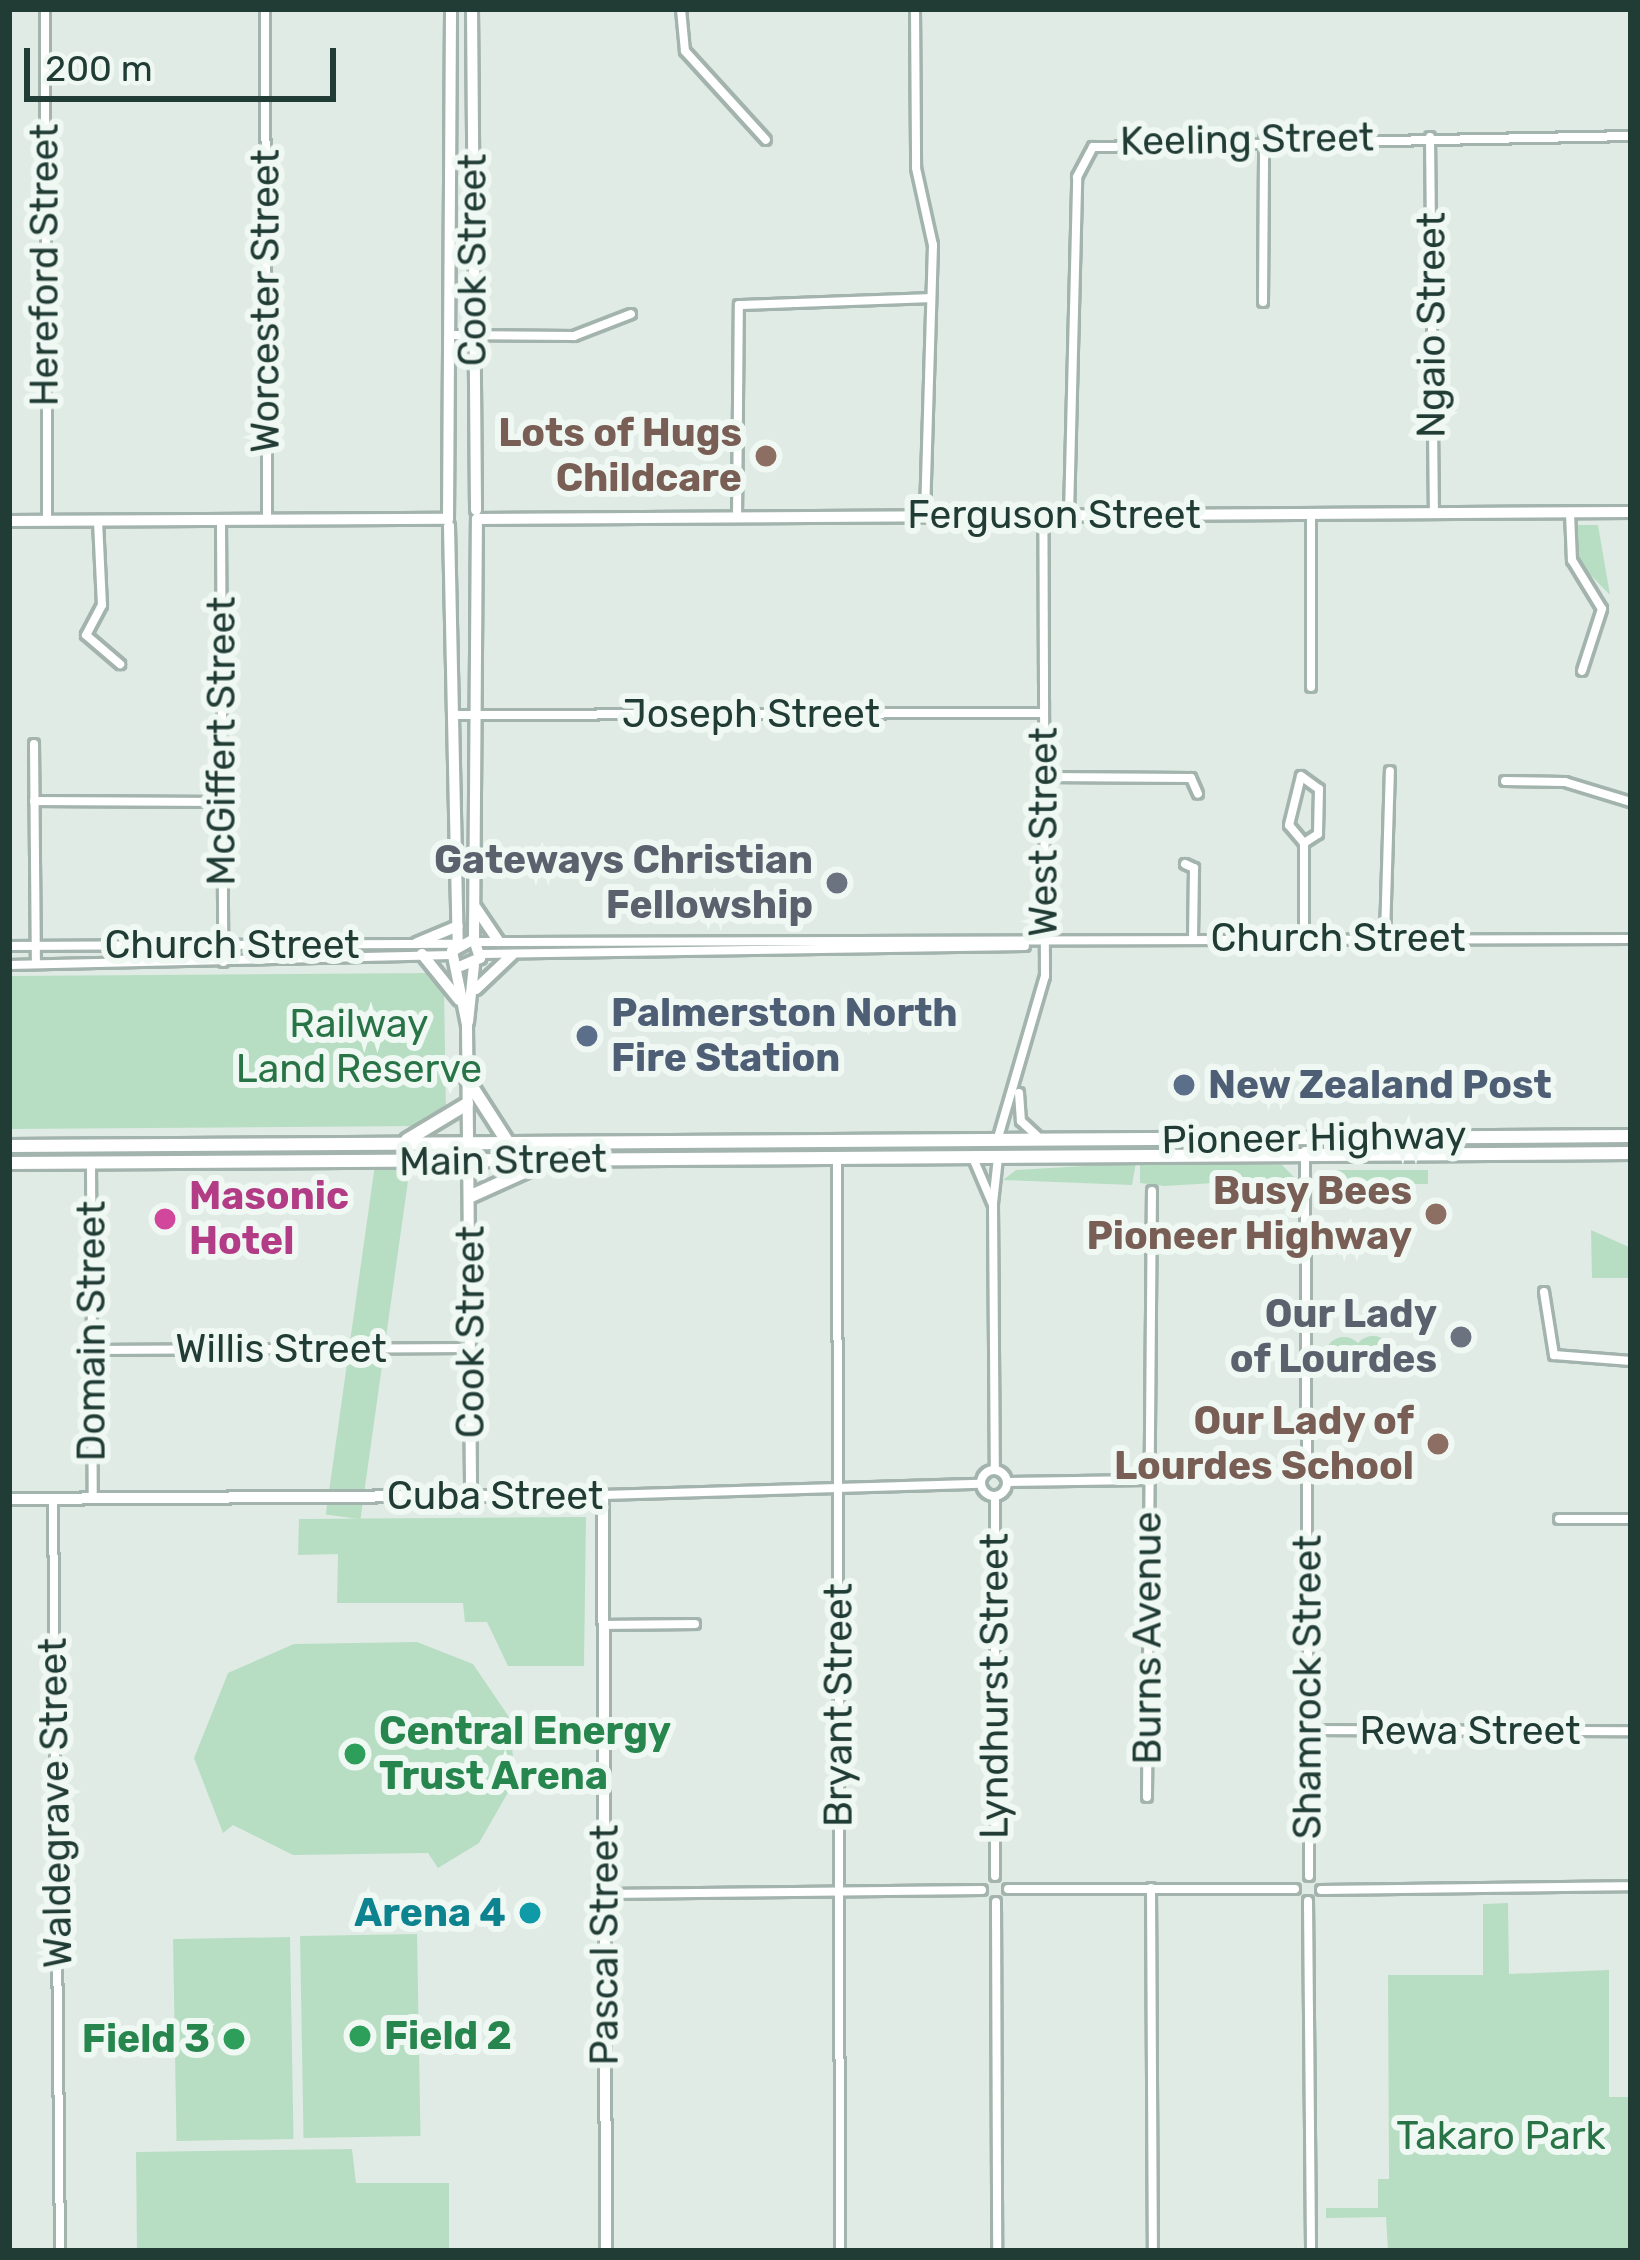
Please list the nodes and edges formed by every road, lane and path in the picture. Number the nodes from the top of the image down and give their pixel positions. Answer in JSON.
{"nodes":[{"id":1,"x":45,"y":9,"type":"edge"},
{"id":2,"x":265,"y":9,"type":"edge"},
{"id":3,"x":451,"y":9,"type":"edge"},
{"id":4,"x":472,"y":9,"type":"edge"},
{"id":5,"x":680,"y":9,"type":"edge"},
{"id":6,"x":916,"y":9,"type":"edge"},
{"id":7,"x":1631,"y":136,"type":"edge"},
{"id":8,"x":1430,"y":137,"type":"junction"},
{"id":9,"x":1264,"y":139,"type":"junction"},
{"id":10,"x":766,"y":140,"type":"dead end"},
{"id":11,"x":928,"y":298,"type":"junction"},
{"id":12,"x":1264,"y":302,"type":"dead end"},
{"id":13,"x":631,"y":314,"type":"dead end"},
{"id":14,"x":452,"y":335,"type":"junction"},
{"id":15,"x":474,"y":335,"type":"junction"},
{"id":16,"x":1570,"y":512,"type":"junction"},
{"id":17,"x":1631,"y":512,"type":"edge"},
{"id":18,"x":1433,"y":513,"type":"junction"},
{"id":19,"x":1311,"y":514,"type":"junction"},
{"id":20,"x":1043,"y":515,"type":"junction"},
{"id":21,"x":1070,"y":515,"type":"junction"},
{"id":22,"x":925,"y":516,"type":"junction"},
{"id":23,"x":450,"y":517,"type":"junction"},
{"id":24,"x":737,"y":518,"type":"junction"},
{"id":25,"x":220,"y":520,"type":"junction"},
{"id":26,"x":267,"y":520,"type":"junction"},
{"id":27,"x":475,"y":520,"type":"junction"},
{"id":28,"x":9,"y":521,"type":"edge"},
{"id":29,"x":46,"y":521,"type":"junction"},
{"id":30,"x":98,"y":521,"type":"junction"},
{"id":31,"x":120,"y":664,"type":"dead end"},
{"id":32,"x":1582,"y":671,"type":"dead end"},
{"id":33,"x":1310,"y":687,"type":"dead end"},
{"id":34,"x":1043,"y":713,"type":"junction"},
{"id":35,"x":458,"y":715,"type":"junction"},
{"id":36,"x":475,"y":715,"type":"junction"},
{"id":37,"x":34,"y":744,"type":"dead end"},
{"id":38,"x":1390,"y":771,"type":"dead end"},
{"id":39,"x":1043,"y":776,"type":"junction"},
{"id":40,"x":1505,"y":781,"type":"dead end"},
{"id":41,"x":1198,"y":794,"type":"dead end"},
{"id":42,"x":34,"y":801,"type":"junction"},
{"id":43,"x":223,"y":802,"type":"junction"},
{"id":44,"x":1631,"y":802,"type":"edge"},
{"id":45,"x":458,"y":814,"type":"junction"},
{"id":46,"x":474,"y":814,"type":"junction"},
{"id":47,"x":1304,"y":843,"type":"junction"},
{"id":48,"x":1185,"y":864,"type":"dead end"},
{"id":49,"x":458,"y":870,"type":"junction"},
{"id":50,"x":474,"y":870,"type":"junction"},
{"id":51,"x":474,"y":899,"type":"junction"},
{"id":52,"x":458,"y":926,"type":"junction"},
{"id":53,"x":1385,"y":936,"type":"junction"},
{"id":54,"x":1304,"y":937,"type":"junction"},
{"id":55,"x":1193,"y":938,"type":"junction"},
{"id":56,"x":1631,"y":939,"type":"edge"},
{"id":57,"x":498,"y":941,"type":"junction"},
{"id":58,"x":1044,"y":942,"type":"junction"},
{"id":59,"x":9,"y":946,"type":"edge"},
{"id":60,"x":223,"y":946,"type":"junction"},
{"id":61,"x":35,"y":947,"type":"junction"},
{"id":62,"x":420,"y":948,"type":"junction"},
{"id":63,"x":467,"y":951,"type":"junction"},
{"id":64,"x":512,"y":955,"type":"junction"},
{"id":65,"x":223,"y":962,"type":"junction"},
{"id":66,"x":36,"y":964,"type":"junction"},
{"id":67,"x":9,"y":965,"type":"edge"},
{"id":68,"x":474,"y":993,"type":"junction"},
{"id":69,"x":460,"y":1003,"type":"junction"},
{"id":70,"x":466,"y":1024,"type":"junction"},
{"id":71,"x":467,"y":1079,"type":"junction"},
{"id":72,"x":1019,"y":1086,"type":"junction"},
{"id":73,"x":467,"y":1104,"type":"junction"},
{"id":74,"x":1631,"y":1136,"type":"edge"},
{"id":75,"x":1305,"y":1139,"type":"junction"},
{"id":76,"x":1167,"y":1140,"type":"junction"},
{"id":77,"x":998,"y":1141,"type":"junction"},
{"id":78,"x":1046,"y":1141,"type":"junction"},
{"id":79,"x":508,"y":1142,"type":"junction"},
{"id":80,"x":897,"y":1142,"type":"junction"},
{"id":81,"x":400,"y":1143,"type":"junction"},
{"id":82,"x":468,"y":1144,"type":"junction"},
{"id":83,"x":9,"y":1146,"type":"edge"},
{"id":84,"x":1631,"y":1153,"type":"edge"},
{"id":85,"x":1305,"y":1155,"type":"junction"},
{"id":86,"x":1091,"y":1156,"type":"junction"},
{"id":87,"x":1168,"y":1156,"type":"junction"},
{"id":88,"x":973,"y":1158,"type":"junction"},
{"id":89,"x":998,"y":1158,"type":"junction"},
{"id":90,"x":838,"y":1159,"type":"junction"},
{"id":91,"x":470,"y":1160,"type":"junction"},
{"id":92,"x":555,"y":1160,"type":"junction"},
{"id":93,"x":9,"y":1163,"type":"edge"},
{"id":94,"x":91,"y":1163,"type":"junction"},
{"id":95,"x":1152,"y":1192,"type":"dead end"},
{"id":96,"x":471,"y":1196,"type":"junction"},
{"id":97,"x":993,"y":1205,"type":"junction"},
{"id":98,"x":1544,"y":1292,"type":"dead end"},
{"id":99,"x":470,"y":1348,"type":"junction"},
{"id":100,"x":93,"y":1350,"type":"junction"},
{"id":101,"x":1631,"y":1360,"type":"edge"},
{"id":102,"x":995,"y":1470,"type":"junction"},
{"id":103,"x":1149,"y":1480,"type":"junction"},
{"id":104,"x":1007,"y":1483,"type":"junction"},
{"id":105,"x":980,"y":1484,"type":"junction"},
{"id":106,"x":841,"y":1487,"type":"junction"},
{"id":107,"x":471,"y":1495,"type":"junction"},
{"id":108,"x":603,"y":1495,"type":"junction"},
{"id":109,"x":995,"y":1496,"type":"junction"},
{"id":110,"x":93,"y":1498,"type":"junction"},
{"id":111,"x":9,"y":1499,"type":"edge"},
{"id":112,"x":53,"y":1499,"type":"junction"},
{"id":113,"x":1631,"y":1519,"type":"edge"},
{"id":114,"x":1559,"y":1520,"type":"dead end"},
{"id":115,"x":695,"y":1624,"type":"dead end"},
{"id":116,"x":603,"y":1625,"type":"junction"},
{"id":117,"x":1309,"y":1730,"type":"junction"},
{"id":118,"x":1631,"y":1731,"type":"edge"},
{"id":119,"x":1147,"y":1797,"type":"dead end"},
{"id":120,"x":995,"y":1876,"type":"junction"},
{"id":121,"x":1309,"y":1876,"type":"junction"},
{"id":122,"x":1631,"y":1886,"type":"edge"},
{"id":123,"x":1151,"y":1888,"type":"junction"},
{"id":124,"x":1008,"y":1889,"type":"junction"},
{"id":125,"x":1295,"y":1889,"type":"junction"},
{"id":126,"x":982,"y":1890,"type":"junction"},
{"id":127,"x":1321,"y":1890,"type":"junction"},
{"id":128,"x":838,"y":1891,"type":"junction"},
{"id":129,"x":604,"y":1894,"type":"junction"},
{"id":130,"x":1308,"y":1901,"type":"junction"},
{"id":131,"x":996,"y":1902,"type":"junction"},
{"id":132,"x":60,"y":2251,"type":"edge"},
{"id":133,"x":606,"y":2251,"type":"edge"},
{"id":134,"x":840,"y":2251,"type":"edge"},
{"id":135,"x":997,"y":2251,"type":"edge"},
{"id":136,"x":1153,"y":2251,"type":"edge"},
{"id":137,"x":1311,"y":2251,"type":"edge"}],
"edges":[{"from":1,"to":29,"type":"street","name":"Hereford Street"},
{"from":2,"to":26,"type":"street","name":"Worcester Street"},
{"from":3,"to":14,"type":"street","name":"Cook Street"},
{"from":4,"to":15,"type":"street","name":"Cook Street"},
{"from":5,"to":10,"type":"street"},
{"from":6,"to":11,"type":"street"},
{"from":7,"to":8,"type":"street","name":"Keeling Street"},
{"from":8,"to":9,"type":"street","name":"Keeling Street"},
{"from":8,"to":18,"type":"street","name":"Ngaio Street"},
{"from":9,"to":12,"type":"street"},
{"from":9,"to":21,"type":"street","name":"Keeling Street"},
{"from":11,"to":22,"type":"street"},
{"from":11,"to":24,"type":"street"},
{"from":13,"to":15,"type":"street"},
{"from":14,"to":15,"type":"street"},
{"from":14,"to":23,"type":"street","name":"Cook Street"},
{"from":15,"to":27,"type":"street","name":"Cook Street"},
{"from":16,"to":17,"type":"street","name":"Ferguson Street"},
{"from":16,"to":18,"type":"street","name":"Ferguson Street"},
{"from":16,"to":32,"type":"street"},
{"from":18,"to":19,"type":"street","name":"Ferguson Street"},
{"from":19,"to":21,"type":"street","name":"Ferguson Street"},
{"from":19,"to":33,"type":"street"},
{"from":20,"to":21,"type":"street","name":"Ferguson Street"},
{"from":20,"to":22,"type":"street","name":"Ferguson Street"},
{"from":20,"to":34,"type":"street","name":"West Street"},
{"from":22,"to":24,"type":"street","name":"Ferguson Street"},
{"from":23,"to":26,"type":"street"},
{"from":23,"to":27,"type":"street"},
{"from":23,"to":27,"type":"street"},
{"from":23,"to":35,"type":"street","name":"Cook Street"},
{"from":24,"to":27,"type":"street","name":"Ferguson Street"},
{"from":25,"to":26,"type":"street"},
{"from":25,"to":30,"type":"street"},
{"from":25,"to":43,"type":"street","name":"McGiffert Street"},
{"from":27,"to":36,"type":"street","name":"Cook Street"},
{"from":28,"to":29,"type":"street"},
{"from":29,"to":30,"type":"street"},
{"from":30,"to":31,"type":"street"},
{"from":34,"to":36,"type":"street","name":"Joseph Street"},
{"from":34,"to":39,"type":"street","name":"West Street"},
{"from":35,"to":36,"type":"street","name":"Joseph Street"},
{"from":35,"to":45,"type":"street","name":"Cook Street"},
{"from":36,"to":46,"type":"street","name":"Cook Street"},
{"from":37,"to":42,"type":"street"},
{"from":38,"to":53,"type":"street"},
{"from":39,"to":41,"type":"street"},
{"from":39,"to":58,"type":"street","name":"West Street"},
{"from":40,"to":44,"type":"street"},
{"from":42,"to":43,"type":"street"},
{"from":42,"to":61,"type":"street"},
{"from":43,"to":60,"type":"street","name":"McGiffert Street"},
{"from":45,"to":46,"type":"street"},
{"from":45,"to":49,"type":"street","name":"Cook Street"},
{"from":46,"to":50,"type":"street","name":"Cook Street"},
{"from":47,"to":47,"type":"street"},
{"from":47,"to":54,"type":"street"},
{"from":48,"to":55,"type":"street"},
{"from":49,"to":50,"type":"street"},
{"from":49,"to":52,"type":"street","name":"Cook Street"},
{"from":50,"to":51,"type":"street","name":"Cook Street"},
{"from":51,"to":57,"type":"street"},
{"from":51,"to":63,"type":"street","name":"Cook Street"},
{"from":52,"to":62,"type":"street"},
{"from":52,"to":63,"type":"street","name":"Cook Street"},
{"from":53,"to":54,"type":"street","name":"Church Street"},
{"from":53,"to":56,"type":"street","name":"Church Street"},
{"from":54,"to":55,"type":"street","name":"Church Street"},
{"from":55,"to":58,"type":"street","name":"Church Street"},
{"from":57,"to":58,"type":"street","name":"Church Street"},
{"from":57,"to":63,"type":"street","name":"Church Street"},
{"from":58,"to":64,"type":"street","name":"Church Street"},
{"from":58,"to":72,"type":"street","name":"West Street"},
{"from":59,"to":61,"type":"street","name":"Church Street"},
{"from":60,"to":61,"type":"street","name":"Church Street"},
{"from":60,"to":62,"type":"street","name":"Church Street"},
{"from":60,"to":65,"type":"street","name":"McGiffert Street"},
{"from":61,"to":66,"type":"street"},
{"from":62,"to":63,"type":"street","name":"Church Street"},
{"from":62,"to":65,"type":"street","name":"Church Street"},
{"from":62,"to":69,"type":"street"},
{"from":63,"to":64,"type":"street","name":"Church Street"},
{"from":63,"to":68,"type":"street","name":"Cook Street"},
{"from":63,"to":69,"type":"street","name":"Cook Street"},
{"from":64,"to":68,"type":"street"},
{"from":65,"to":66,"type":"street","name":"Church Street"},
{"from":66,"to":67,"type":"street","name":"Church Street"},
{"from":68,"to":70,"type":"street","name":"Cook Street"},
{"from":69,"to":70,"type":"street","name":"Cook Street"},
{"from":70,"to":71,"type":"street","name":"Cook Street"},
{"from":71,"to":73,"type":"street","name":"Cook Street"},
{"from":71,"to":79,"type":"main road"},
{"from":72,"to":77,"type":"street","name":"West Street"},
{"from":72,"to":78,"type":"street"},
{"from":73,"to":81,"type":"main road"},
{"from":73,"to":82,"type":"street","name":"Cook Street"},
{"from":74,"to":75,"type":"main road","name":"Pioneer Highway"},
{"from":75,"to":76,"type":"main road","name":"Pioneer Highway"},
{"from":75,"to":85,"type":"street","name":"Shamrock Street"},
{"from":76,"to":78,"type":"main road","name":"Pioneer Highway"},
{"from":76,"to":87,"type":"main road"},
{"from":77,"to":78,"type":"main road","name":"Pioneer Highway"},
{"from":77,"to":80,"type":"main road","name":"Main Street"},
{"from":77,"to":86,"type":"main road"},
{"from":79,"to":80,"type":"main road","name":"Main Street"},
{"from":79,"to":82,"type":"main road","name":"Main Street"},
{"from":80,"to":89,"type":"main road"},
{"from":81,"to":82,"type":"main road","name":"Main Street"},
{"from":81,"to":83,"type":"main road","name":"Main Street"},
{"from":82,"to":91,"type":"street","name":"Cook Street"},
{"from":84,"to":85,"type":"main road","name":"Pioneer Highway"},
{"from":85,"to":87,"type":"main road","name":"Pioneer Highway"},
{"from":85,"to":117,"type":"street","name":"Shamrock Street"},
{"from":86,"to":87,"type":"main road","name":"Pioneer Highway"},
{"from":86,"to":89,"type":"main road","name":"Pioneer Highway"},
{"from":88,"to":89,"type":"main road","name":"Main Street"},
{"from":88,"to":90,"type":"main road","name":"Main Street"},
{"from":88,"to":97,"type":"street"},
{"from":89,"to":97,"type":"street"},
{"from":90,"to":92,"type":"main road","name":"Main Street"},
{"from":90,"to":106,"type":"street","name":"Bryant Street"},
{"from":91,"to":92,"type":"main road","name":"Main Street"},
{"from":91,"to":94,"type":"main road","name":"Main Street"},
{"from":91,"to":96,"type":"street","name":"Cook Street"},
{"from":92,"to":96,"type":"main road"},
{"from":93,"to":94,"type":"main road","name":"Main Street"},
{"from":94,"to":100,"type":"street","name":"Domain Street"},
{"from":95,"to":103,"type":"street","name":"Burns Avenue"},
{"from":96,"to":99,"type":"street","name":"Cook Street"},
{"from":97,"to":102,"type":"street"},
{"from":98,"to":101,"type":"street"},
{"from":99,"to":100,"type":"street","name":"Willis Street"},
{"from":99,"to":107,"type":"street","name":"Cook Street"},
{"from":100,"to":110,"type":"street","name":"Domain Street"},
{"from":102,"to":104,"type":"street"},
{"from":102,"to":105,"type":"street"},
{"from":103,"to":104,"type":"street"},
{"from":103,"to":119,"type":"street","name":"Burns Avenue"},
{"from":104,"to":109,"type":"street"},
{"from":105,"to":106,"type":"street","name":"Cuba Street"},
{"from":105,"to":109,"type":"street"},
{"from":106,"to":108,"type":"street","name":"Cuba Street"},
{"from":106,"to":128,"type":"street","name":"Bryant Street"},
{"from":107,"to":108,"type":"street","name":"Cuba Street"},
{"from":107,"to":110,"type":"street","name":"Cuba Street"},
{"from":108,"to":116,"type":"street","name":"Pascal Street"},
{"from":109,"to":120,"type":"street","name":"Lyndhurst Street"},
{"from":110,"to":112,"type":"street","name":"Cuba Street"},
{"from":111,"to":112,"type":"street","name":"Cuba Street"},
{"from":112,"to":132,"type":"street","name":"Waldegrave Street"},
{"from":113,"to":114,"type":"street"},
{"from":115,"to":116,"type":"street"},
{"from":116,"to":129,"type":"street","name":"Pascal Street"},
{"from":117,"to":118,"type":"street","name":"Rewa Street"},
{"from":117,"to":121,"type":"street","name":"Shamrock Street"},
{"from":120,"to":124,"type":"street"},
{"from":120,"to":126,"type":"street"},
{"from":121,"to":125,"type":"street"},
{"from":121,"to":127,"type":"street"},
{"from":122,"to":127,"type":"street"},
{"from":123,"to":124,"type":"street"},
{"from":123,"to":125,"type":"street"},
{"from":123,"to":136,"type":"street"},
{"from":124,"to":131,"type":"street"},
{"from":125,"to":130,"type":"street"},
{"from":126,"to":128,"type":"street"},
{"from":126,"to":131,"type":"street"},
{"from":127,"to":130,"type":"street"},
{"from":128,"to":129,"type":"street"},
{"from":128,"to":134,"type":"street","name":"Bryant Street"},
{"from":129,"to":133,"type":"street","name":"Pascal Street"},
{"from":130,"to":137,"type":"street"},
{"from":131,"to":135,"type":"street"}]}
